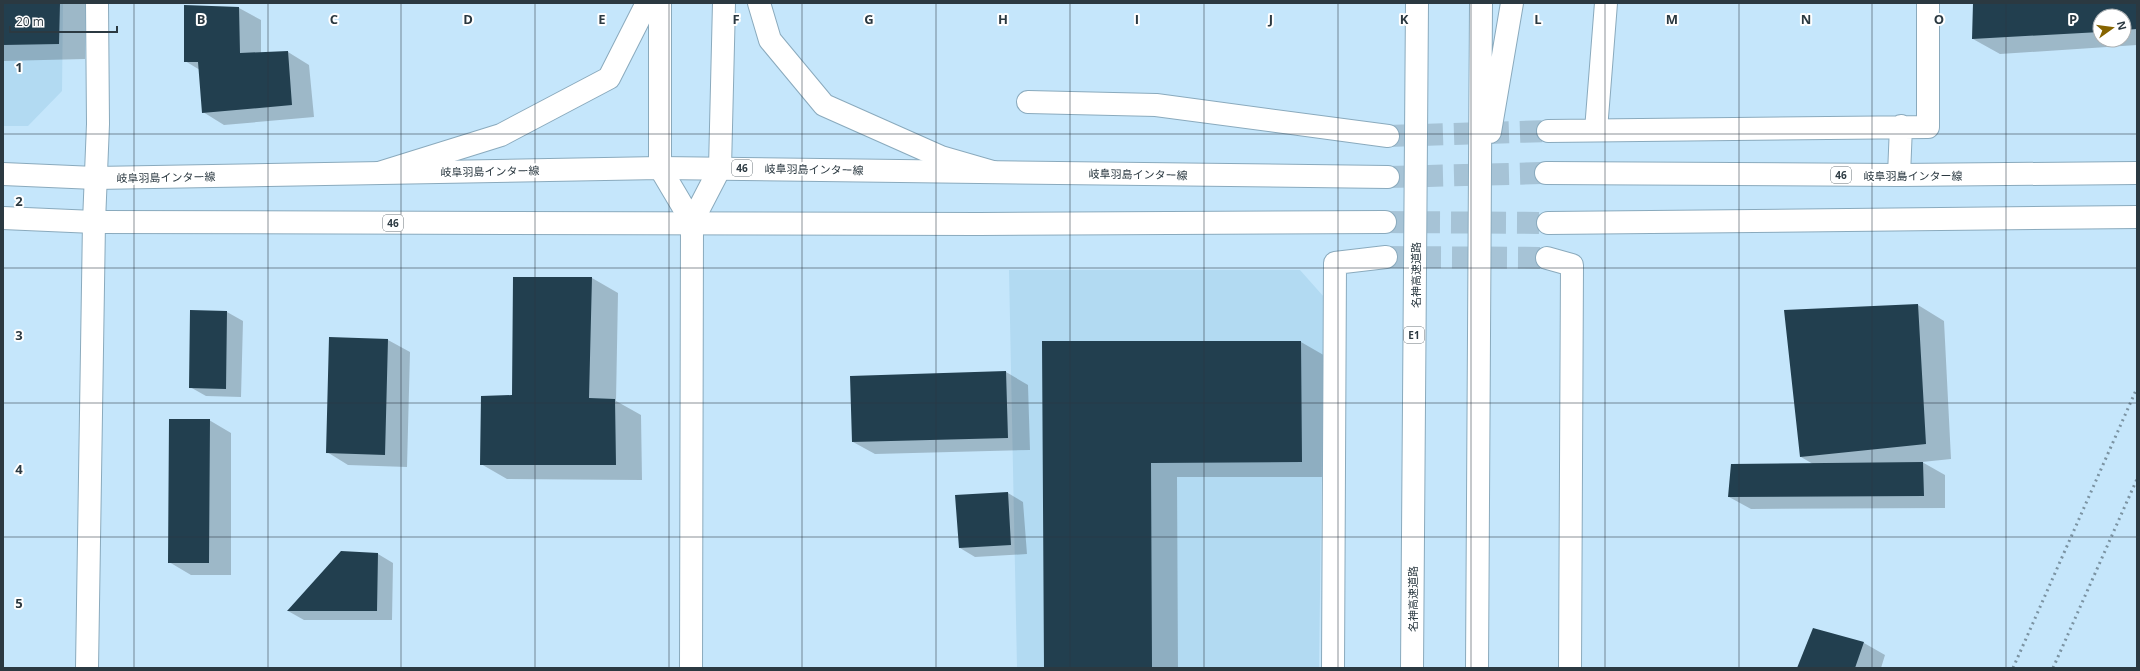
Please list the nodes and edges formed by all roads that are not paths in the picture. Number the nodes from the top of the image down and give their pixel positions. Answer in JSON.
{"nodes":[{"id":1,"x":97,"y":3,"type":"edge"},
{"id":2,"x":648,"y":3,"type":"edge"},
{"id":3,"x":660,"y":3,"type":"edge"},
{"id":4,"x":724,"y":3,"type":"edge"},
{"id":5,"x":758,"y":3,"type":"edge"},
{"id":6,"x":1409,"y":3,"type":"edge"},
{"id":7,"x":1417,"y":3,"type":"edge"},
{"id":8,"x":1481,"y":3,"type":"edge"},
{"id":9,"x":1512,"y":3,"type":"edge"},
{"id":10,"x":1606,"y":3,"type":"edge"},
{"id":11,"x":1928,"y":3,"type":"edge"},
{"id":12,"x":1028,"y":102,"type":"dead end"},
{"id":13,"x":1901,"y":126,"type":"junction"},
{"id":14,"x":1596,"y":130,"type":"junction"},
{"id":15,"x":1548,"y":131,"type":"tunnel mouth"},
{"id":16,"x":1388,"y":136,"type":"tunnel mouth"},
{"id":17,"x":1416,"y":138,"type":"junction"},
{"id":18,"x":660,"y":168,"type":"junction"},
{"id":19,"x":720,"y":168,"type":"junction"},
{"id":20,"x":993,"y":172,"type":"junction"},
{"id":21,"x":379,"y":173,"type":"junction"},
{"id":22,"x":1546,"y":173,"type":"tunnel mouth"},
{"id":23,"x":2137,"y":173,"type":"edge"},
{"id":24,"x":3,"y":174,"type":"edge"},
{"id":25,"x":1899,"y":175,"type":"junction"},
{"id":26,"x":1388,"y":177,"type":"tunnel mouth"},
{"id":27,"x":95,"y":178,"type":"junction"},
{"id":28,"x":1479,"y":197,"type":"junction"},
{"id":29,"x":2137,"y":217,"type":"edge"},
{"id":30,"x":3,"y":218,"type":"edge"},
{"id":31,"x":94,"y":222,"type":"junction"},
{"id":32,"x":692,"y":222,"type":"junction"},
{"id":33,"x":1385,"y":222,"type":"tunnel mouth"},
{"id":34,"x":1548,"y":223,"type":"tunnel mouth"},
{"id":35,"x":1386,"y":257,"type":"tunnel mouth"},
{"id":36,"x":1547,"y":258,"type":"tunnel mouth"},
{"id":37,"x":88,"y":668,"type":"edge"},
{"id":38,"x":691,"y":668,"type":"edge"},
{"id":39,"x":1333,"y":668,"type":"edge"},
{"id":40,"x":1412,"y":668,"type":"edge"},
{"id":41,"x":1477,"y":668,"type":"edge"},
{"id":42,"x":1570,"y":668,"type":"edge"}],
"edges":[{"from":1,"to":27,"type":"main road"},
{"from":2,"to":21,"type":"main road"},
{"from":3,"to":18,"type":"main road"},
{"from":4,"to":19,"type":"main road"},
{"from":5,"to":20,"type":"main road"},
{"from":6,"to":17,"type":"main road"},
{"from":7,"to":17,"type":"main road","name":"名神高速道路","number":"E1"},
{"from":8,"to":28,"type":"main road"},
{"from":9,"to":28,"type":"main road"},
{"from":10,"to":14,"type":"main road"},
{"from":11,"to":13,"type":"main road"},
{"from":12,"to":16,"type":"main road"},
{"from":13,"to":14,"type":"main road"},
{"from":13,"to":25,"type":"main road"},
{"from":14,"to":15,"type":"main road"},
{"from":17,"to":40,"type":"main road","name":"名神高速道路","number":"E1"},
{"from":18,"to":19,"type":"main road","name":"岐阜羽島インター線","number":"46"},
{"from":18,"to":21,"type":"main road","name":"岐阜羽島インター線","number":"46"},
{"from":18,"to":32,"type":"main road"},
{"from":19,"to":20,"type":"main road","name":"岐阜羽島インター線","number":"46"},
{"from":19,"to":32,"type":"main road"},
{"from":20,"to":26,"type":"main road","name":"岐阜羽島インター線","number":"46"},
{"from":21,"to":27,"type":"main road","name":"岐阜羽島インター線","number":"46"},
{"from":22,"to":25,"type":"main road","name":"岐阜羽島インター線","number":"46"},
{"from":23,"to":25,"type":"main road","name":"岐阜羽島インター線","number":"46"},
{"from":24,"to":27,"type":"main road","name":"岐阜羽島インター線"},
{"from":27,"to":31,"type":"main road"},
{"from":28,"to":41,"type":"main road"},
{"from":29,"to":34,"type":"main road"},
{"from":30,"to":31,"type":"main road"},
{"from":31,"to":32,"type":"main road","number":"46"},
{"from":31,"to":37,"type":"main road"},
{"from":32,"to":33,"type":"main road","number":"46"},
{"from":32,"to":38,"type":"main road"},
{"from":35,"to":39,"type":"main road"},
{"from":36,"to":42,"type":"main road"}]}
